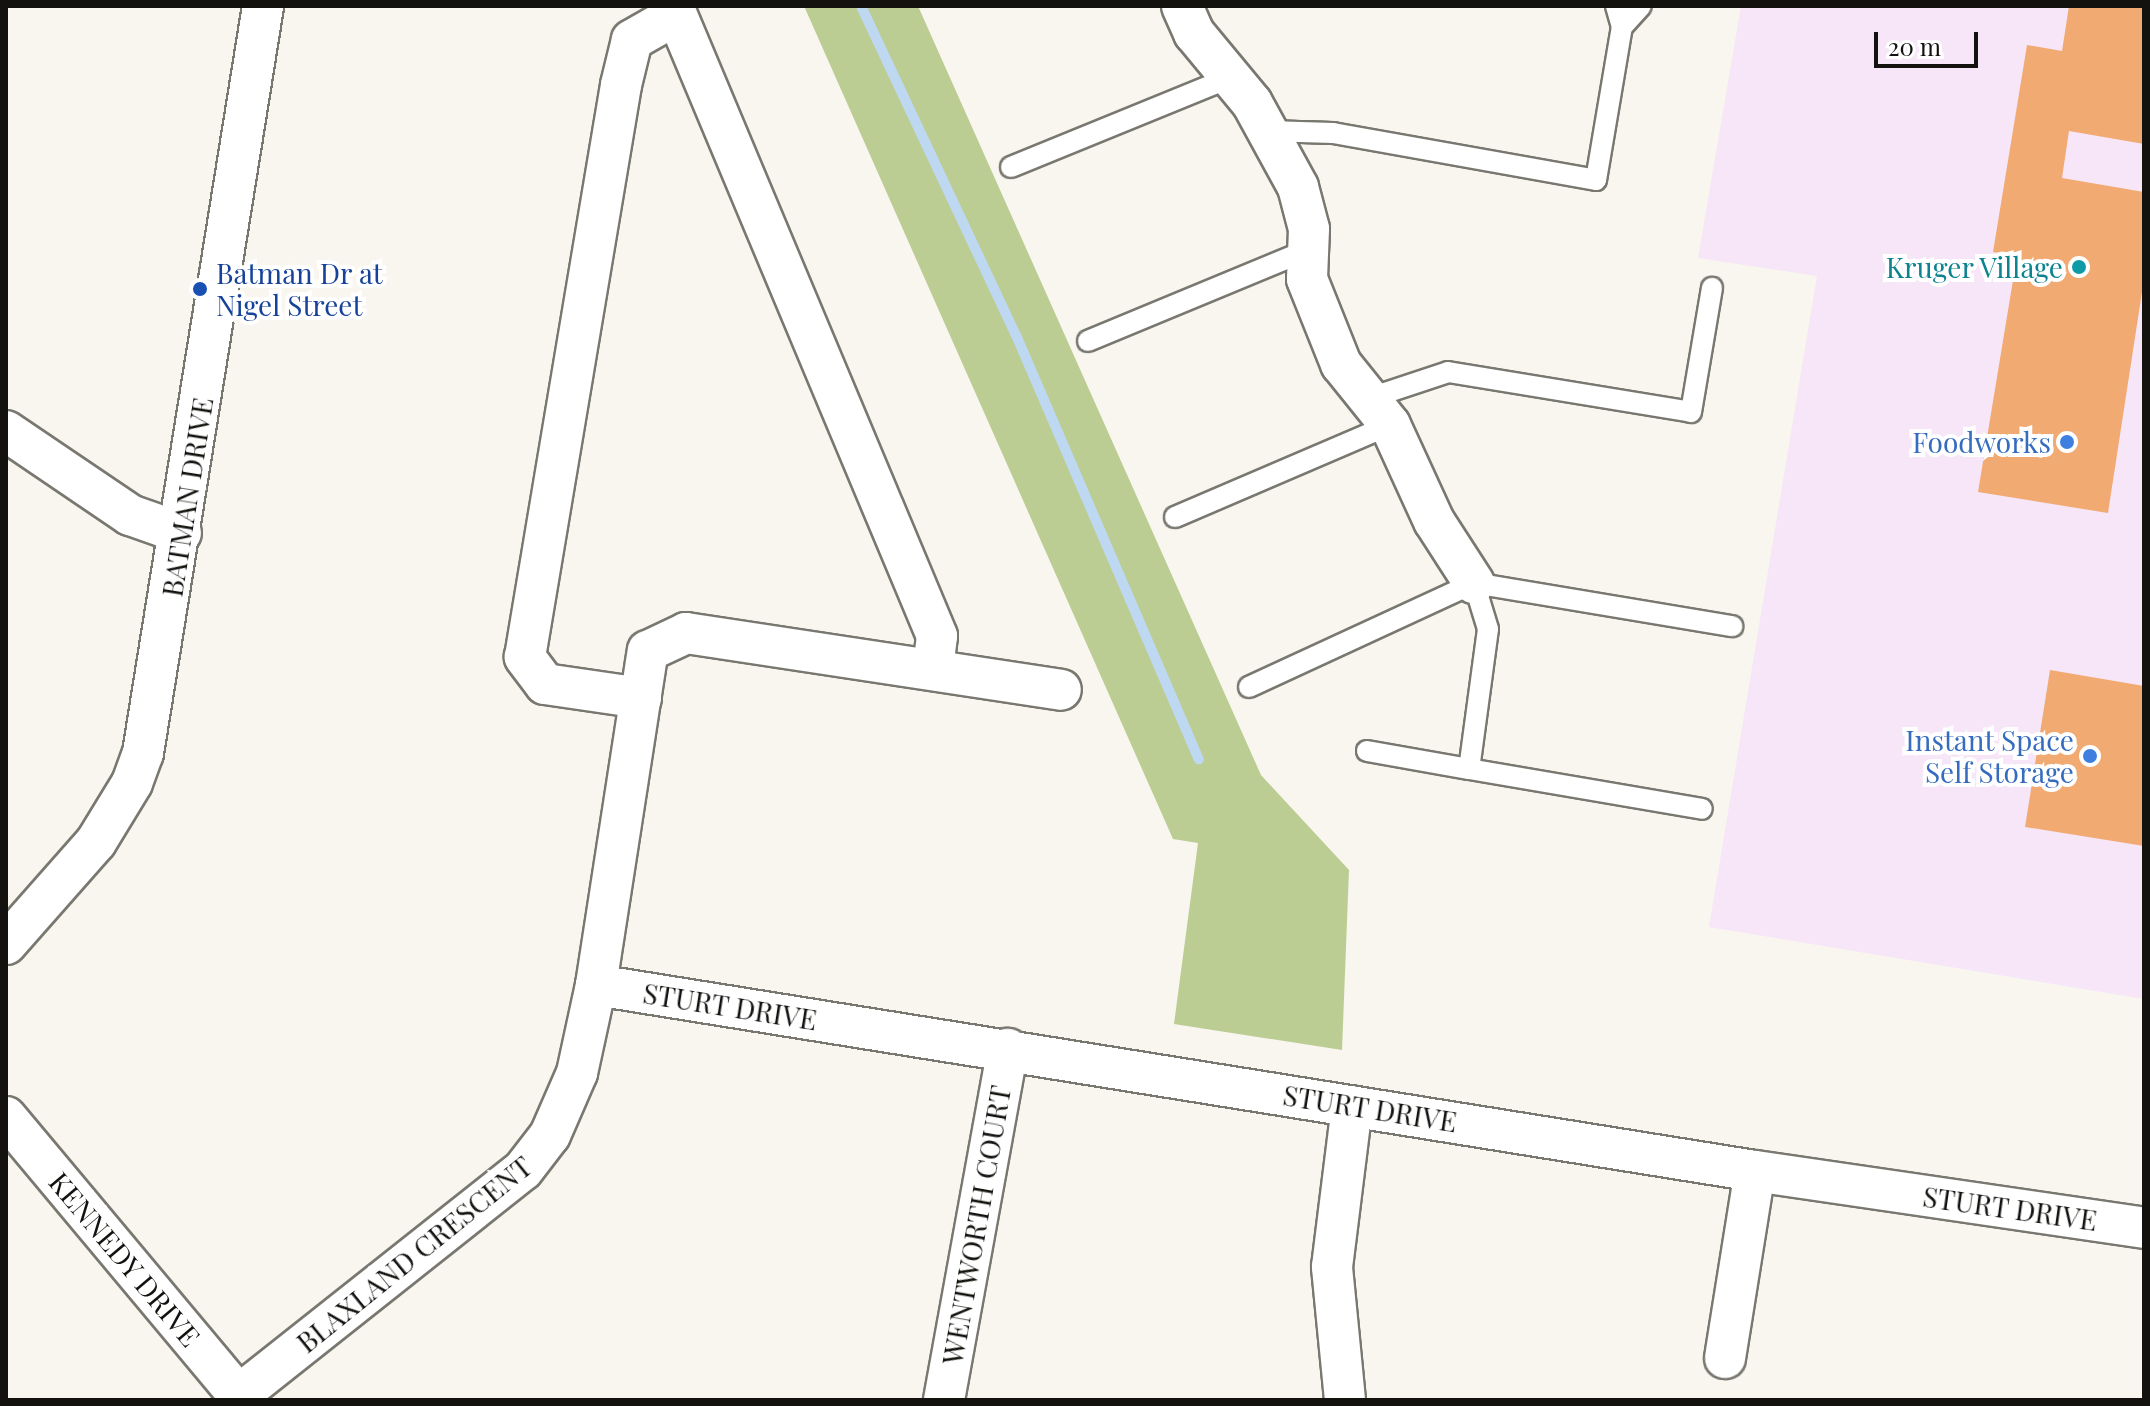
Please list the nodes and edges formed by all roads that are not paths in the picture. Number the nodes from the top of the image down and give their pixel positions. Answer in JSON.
{"nodes":[{"id":1,"x":263,"y":6,"type":"edge"},
{"id":2,"x":1182,"y":6,"type":"edge"},
{"id":3,"x":1616,"y":6,"type":"edge"},
{"id":4,"x":1641,"y":6,"type":"edge"},
{"id":5,"x":674,"y":11,"type":"edge"},
{"id":6,"x":1622,"y":27,"type":"junction"},
{"id":7,"x":1231,"y":77,"type":"junction"},
{"id":8,"x":1267,"y":131,"type":"junction"},
{"id":9,"x":1011,"y":167,"type":"dead end"},
{"id":10,"x":1308,"y":250,"type":"junction"},
{"id":11,"x":1712,"y":288,"type":"dead end"},
{"id":12,"x":1088,"y":341,"type":"dead end"},
{"id":13,"x":1378,"y":412,"type":"junction"},
{"id":14,"x":6,"y":431,"type":"edge"},
{"id":15,"x":1175,"y":517,"type":"dead end"},
{"id":16,"x":181,"y":533,"type":"junction"},
{"id":17,"x":1474,"y":583,"type":"junction"},
{"id":18,"x":1732,"y":626,"type":"dead end"},
{"id":19,"x":933,"y":669,"type":"junction"},
{"id":20,"x":1249,"y":687,"type":"dead end"},
{"id":21,"x":1061,"y":690,"type":"dead end"},
{"id":22,"x":641,"y":698,"type":"junction"},
{"id":23,"x":1367,"y":751,"type":"dead end"},
{"id":24,"x":1469,"y":769,"type":"junction"},
{"id":25,"x":1702,"y":809,"type":"dead end"},
{"id":26,"x":6,"y":944,"type":"edge"},
{"id":27,"x":596,"y":985,"type":"junction"},
{"id":28,"x":1008,"y":1049,"type":"junction"},
{"id":29,"x":1352,"y":1106,"type":"junction"},
{"id":30,"x":6,"y":1117,"type":"edge"},
{"id":31,"x":1755,"y":1171,"type":"junction"},
{"id":32,"x":2144,"y":1228,"type":"edge"},
{"id":33,"x":1725,"y":1358,"type":"dead end"},
{"id":34,"x":241,"y":1398,"type":"edge"},
{"id":35,"x":944,"y":1400,"type":"edge"},
{"id":36,"x":1345,"y":1400,"type":"edge"}],
"edges":[{"from":1,"to":16,"type":"street","name":"BATMAN DRIVE"},
{"from":2,"to":7,"type":"street"},
{"from":3,"to":6,"type":"lane"},
{"from":4,"to":6,"type":"lane"},
{"from":5,"to":19,"type":"street"},
{"from":5,"to":22,"type":"street"},
{"from":6,"to":8,"type":"lane"},
{"from":7,"to":8,"type":"street"},
{"from":7,"to":9,"type":"lane"},
{"from":8,"to":10,"type":"street"},
{"from":10,"to":12,"type":"lane"},
{"from":10,"to":13,"type":"street"},
{"from":11,"to":13,"type":"lane"},
{"from":13,"to":15,"type":"lane"},
{"from":13,"to":17,"type":"street"},
{"from":14,"to":16,"type":"street"},
{"from":16,"to":26,"type":"street","name":"BATMAN DRIVE"},
{"from":17,"to":18,"type":"lane"},
{"from":17,"to":20,"type":"lane"},
{"from":17,"to":24,"type":"lane"},
{"from":19,"to":21,"type":"street"},
{"from":19,"to":22,"type":"street","name":"BLAXLAND CRESCENT"},
{"from":22,"to":27,"type":"street","name":"BLAXLAND CRESCENT"},
{"from":23,"to":24,"type":"lane"},
{"from":24,"to":25,"type":"lane"},
{"from":27,"to":28,"type":"street","name":"STURT DRIVE"},
{"from":27,"to":34,"type":"street","name":"BLAXLAND CRESCENT"},
{"from":28,"to":29,"type":"street","name":"STURT DRIVE"},
{"from":28,"to":35,"type":"street","name":"WENTWORTH COURT"},
{"from":29,"to":31,"type":"street","name":"STURT DRIVE"},
{"from":29,"to":36,"type":"street"},
{"from":30,"to":34,"type":"street","name":"KENNEDY DRIVE"},
{"from":31,"to":32,"type":"street","name":"STURT DRIVE"},
{"from":31,"to":33,"type":"street"}]}
